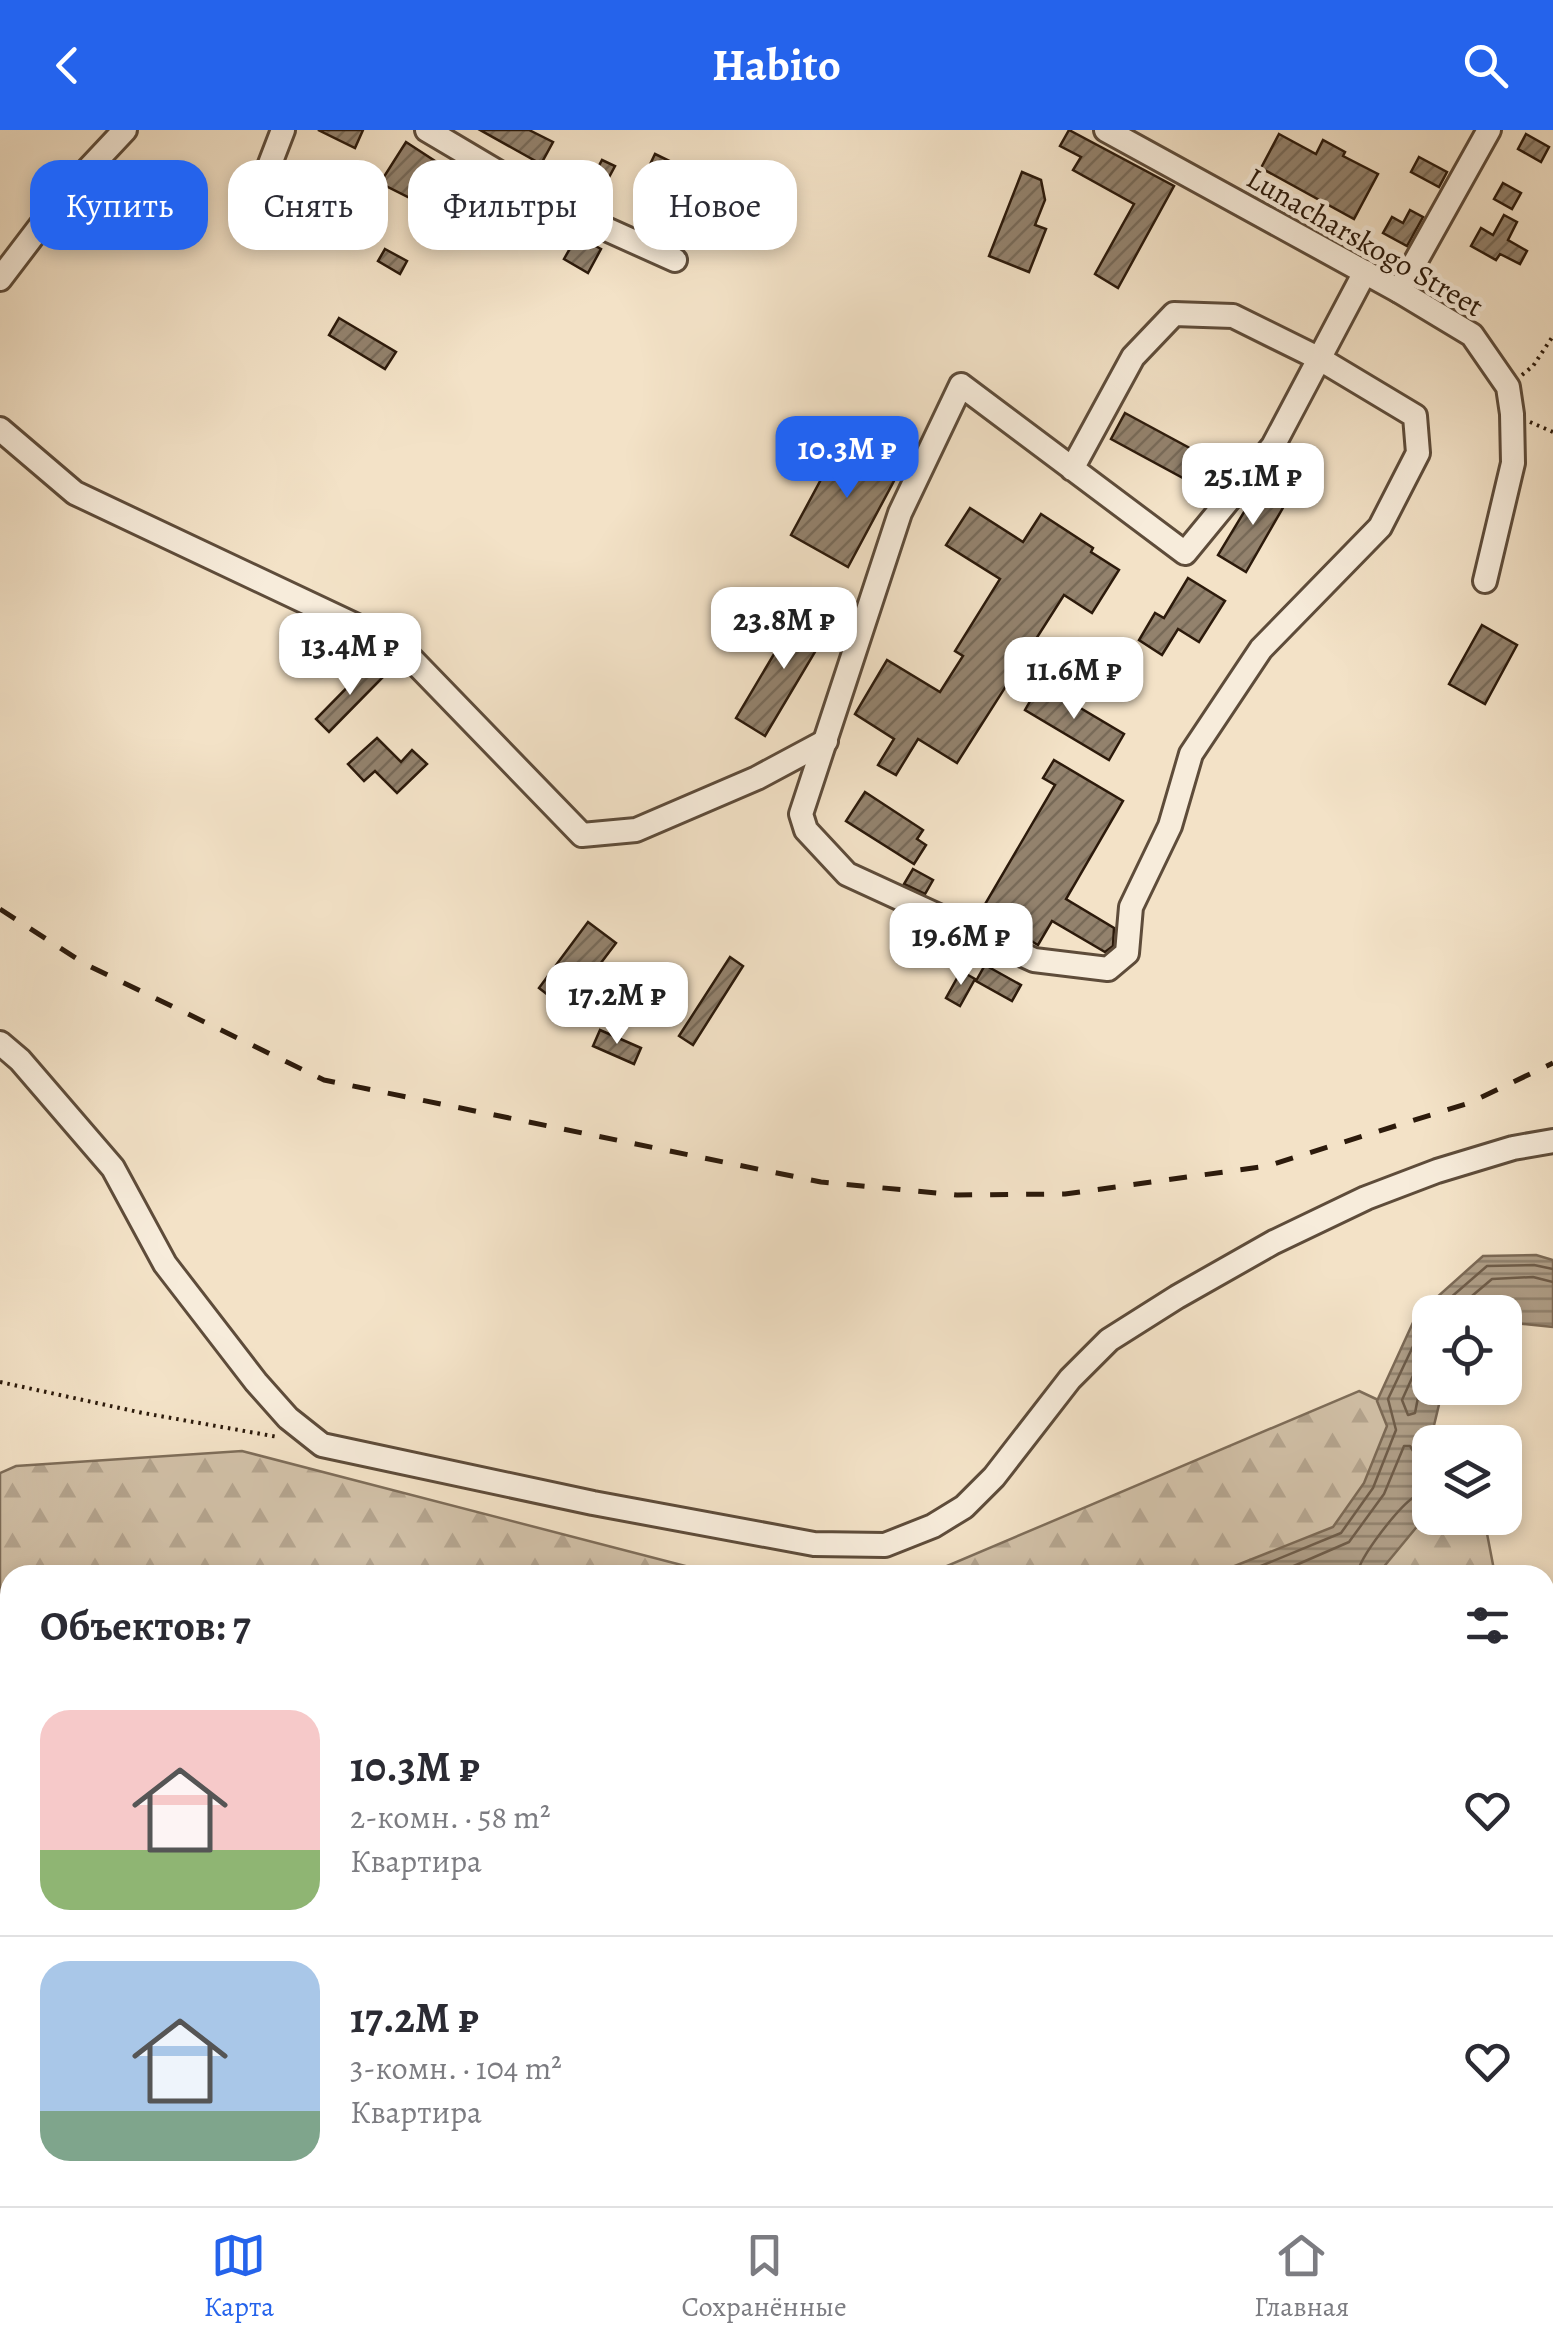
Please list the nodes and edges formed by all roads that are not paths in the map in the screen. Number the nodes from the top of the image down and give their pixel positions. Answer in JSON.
{"nodes":[{"id":1,"x":125,"y":130,"type":"edge"},
{"id":2,"x":283,"y":130,"type":"edge"},
{"id":3,"x":427,"y":130,"type":"edge"},
{"id":4,"x":1106,"y":130,"type":"edge"},
{"id":5,"x":1489,"y":130,"type":"edge"},
{"id":6,"x":271,"y":160,"type":"edge"},
{"id":7,"x":674,"y":260,"type":"dead end"},
{"id":8,"x":1365,"y":272,"type":"junction"},
{"id":9,"x":0,"y":279,"type":"edge"},
{"id":10,"x":1399,"y":290,"type":"junction"},
{"id":11,"x":1320,"y":358,"type":"junction"},
{"id":12,"x":0,"y":430,"type":"edge"},
{"id":13,"x":1072,"y":469,"type":"junction"},
{"id":14,"x":1486,"y":581,"type":"dead end"},
{"id":15,"x":826,"y":741,"type":"junction"},
{"id":16,"x":0,"y":1043,"type":"edge"},
{"id":17,"x":1553,"y":1141,"type":"edge"}],
"edges":[{"from":1,"to":9,"type":"street"},
{"from":2,"to":6,"type":"street"},
{"from":3,"to":7,"type":"street"},
{"from":4,"to":8,"type":"street","name":"Lunacharskogo Street"},
{"from":5,"to":10,"type":"street"},
{"from":8,"to":10,"type":"street","name":"Lunacharskogo Street"},
{"from":8,"to":11,"type":"street"},
{"from":10,"to":14,"type":"street","name":"Lunacharskogo Street"},
{"from":11,"to":13,"type":"street"},
{"from":11,"to":13,"type":"street"},
{"from":11,"to":15,"type":"street"},
{"from":12,"to":15,"type":"street"},
{"from":13,"to":15,"type":"street"},
{"from":16,"to":17,"type":"street"}]}
